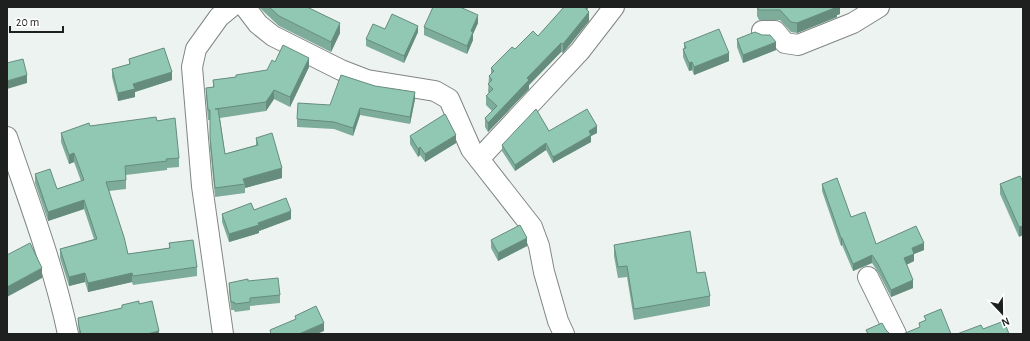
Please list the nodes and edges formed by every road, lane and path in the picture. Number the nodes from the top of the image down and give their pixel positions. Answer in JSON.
{"nodes":[{"id":1,"x":231,"y":7,"type":"edge"},
{"id":2,"x":245,"y":7,"type":"edge"},
{"id":3,"x":614,"y":7,"type":"edge"},
{"id":4,"x":880,"y":7,"type":"edge"},
{"id":5,"x":762,"y":31,"type":"dead end"},
{"id":6,"x":7,"y":137,"type":"edge"},
{"id":7,"x":479,"y":159,"type":"junction"},
{"id":8,"x":868,"y":277,"type":"dead end"},
{"id":9,"x":68,"y":334,"type":"edge"},
{"id":10,"x":223,"y":334,"type":"edge"},
{"id":11,"x":564,"y":334,"type":"edge"},
{"id":12,"x":896,"y":334,"type":"edge"}],
"edges":[{"from":1,"to":10,"type":"street"},
{"from":2,"to":7,"type":"street"},
{"from":3,"to":7,"type":"street"},
{"from":4,"to":5,"type":"street"},
{"from":6,"to":9,"type":"street"},
{"from":7,"to":11,"type":"street"},
{"from":8,"to":12,"type":"street"}]}
